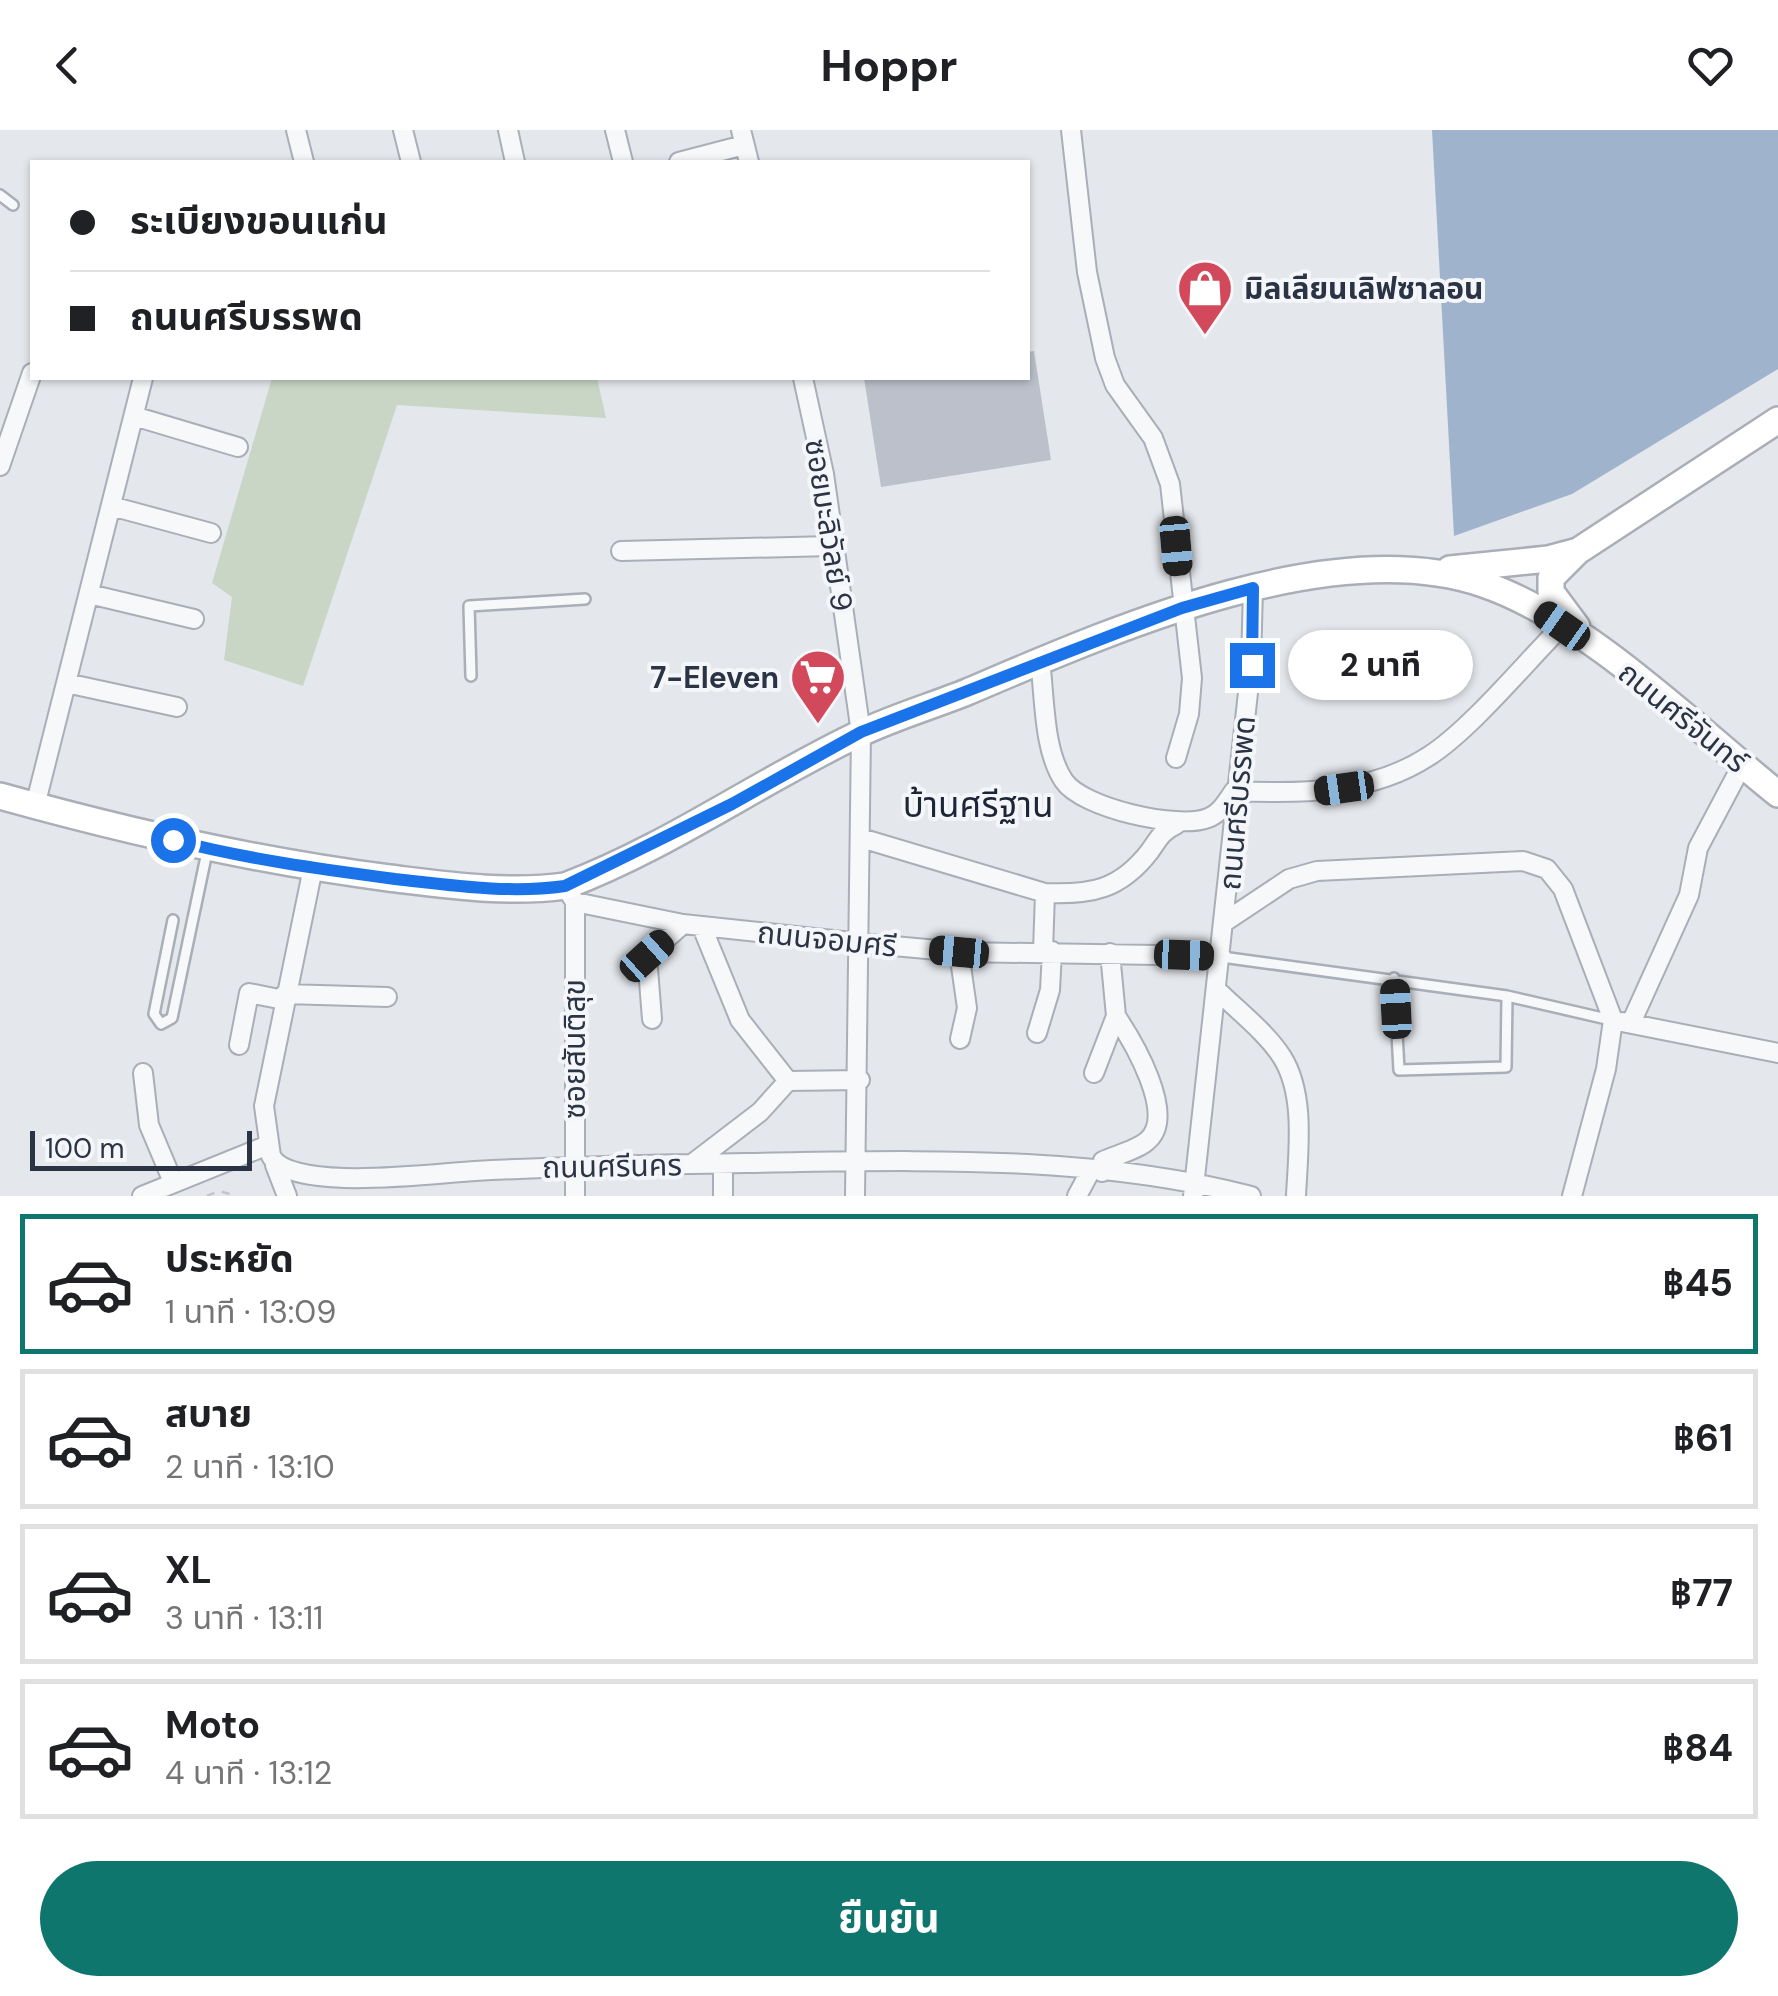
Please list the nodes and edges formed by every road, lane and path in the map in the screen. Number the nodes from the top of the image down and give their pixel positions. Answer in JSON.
{"nodes":[{"id":1,"x":296,"y":130,"type":"edge"},
{"id":2,"x":403,"y":130,"type":"edge"},
{"id":3,"x":508,"y":130,"type":"edge"},
{"id":4,"x":615,"y":130,"type":"edge"},
{"id":5,"x":1071,"y":130,"type":"edge"},
{"id":6,"x":745,"y":146,"type":"edge"},
{"id":7,"x":304,"y":160,"type":"edge"},
{"id":8,"x":410,"y":160,"type":"edge"},
{"id":9,"x":515,"y":160,"type":"edge"},
{"id":10,"x":622,"y":160,"type":"edge"},
{"id":11,"x":687,"y":160,"type":"edge"},
{"id":12,"x":0,"y":194,"type":"edge"},
{"id":13,"x":13,"y":205,"type":"dead end"},
{"id":14,"x":30,"y":378,"type":"edge"},
{"id":15,"x":143,"y":380,"type":"edge"},
{"id":16,"x":803,"y":380,"type":"edge"},
{"id":17,"x":134,"y":416,"type":"junction"},
{"id":18,"x":1778,"y":420,"type":"edge"},
{"id":19,"x":238,"y":447,"type":"dead end"},
{"id":20,"x":0,"y":466,"type":"edge"},
{"id":21,"x":111,"y":506,"type":"junction"},
{"id":22,"x":212,"y":533,"type":"dead end"},
{"id":23,"x":831,"y":546,"type":"junction"},
{"id":24,"x":622,"y":551,"type":"dead end"},
{"id":25,"x":1578,"y":551,"type":"junction"},
{"id":26,"x":1435,"y":571,"type":"junction"},
{"id":27,"x":1253,"y":588,"type":"junction"},
{"id":28,"x":89,"y":594,"type":"junction"},
{"id":29,"x":586,"y":599,"type":"dead end"},
{"id":30,"x":1182,"y":608,"type":"junction"},
{"id":31,"x":194,"y":619,"type":"dead end"},
{"id":32,"x":1562,"y":626,"type":"junction"},
{"id":33,"x":1586,"y":639,"type":"junction"},
{"id":34,"x":1040,"y":661,"type":"junction"},
{"id":35,"x":471,"y":676,"type":"dead end"},
{"id":36,"x":66,"y":683,"type":"junction"},
{"id":37,"x":177,"y":707,"type":"dead end"},
{"id":38,"x":861,"y":732,"type":"junction"},
{"id":39,"x":1176,"y":758,"type":"dead end"},
{"id":40,"x":1742,"y":765,"type":"junction"},
{"id":41,"x":1234,"y":791,"type":"junction"},
{"id":42,"x":1778,"y":794,"type":"edge"},
{"id":43,"x":0,"y":796,"type":"edge"},
{"id":44,"x":35,"y":806,"type":"junction"},
{"id":45,"x":1177,"y":824,"type":"junction"},
{"id":46,"x":861,"y":838,"type":"junction"},
{"id":47,"x":208,"y":849,"type":"junction"},
{"id":48,"x":313,"y":868,"type":"junction"},
{"id":49,"x":570,"y":894,"type":"junction"},
{"id":50,"x":1045,"y":894,"type":"junction"},
{"id":51,"x":173,"y":920,"type":"dead end"},
{"id":52,"x":1226,"y":921,"type":"junction"},
{"id":53,"x":683,"y":924,"type":"junction"},
{"id":54,"x":702,"y":926,"type":"junction"},
{"id":55,"x":861,"y":943,"type":"junction"},
{"id":56,"x":1048,"y":951,"type":"junction"},
{"id":57,"x":959,"y":952,"type":"junction"},
{"id":58,"x":1110,"y":953,"type":"junction"},
{"id":59,"x":1221,"y":956,"type":"junction"},
{"id":60,"x":1394,"y":978,"type":"junction"},
{"id":61,"x":1216,"y":990,"type":"junction"},
{"id":62,"x":1507,"y":996,"type":"junction"},
{"id":63,"x":285,"y":997,"type":"junction"},
{"id":64,"x":387,"y":997,"type":"dead end"},
{"id":65,"x":1116,"y":1016,"type":"junction"},
{"id":66,"x":652,"y":1019,"type":"dead end"},
{"id":67,"x":1622,"y":1022,"type":"junction"},
{"id":68,"x":1037,"y":1032,"type":"dead end"},
{"id":69,"x":960,"y":1039,"type":"dead end"},
{"id":70,"x":239,"y":1046,"type":"dead end"},
{"id":71,"x":1778,"y":1054,"type":"edge"},
{"id":72,"x":1094,"y":1072,"type":"dead end"},
{"id":73,"x":143,"y":1073,"type":"dead end"},
{"id":74,"x":860,"y":1080,"type":"junction"},
{"id":75,"x":788,"y":1081,"type":"junction"},
{"id":76,"x":268,"y":1145,"type":"junction"},
{"id":77,"x":854,"y":1162,"type":"junction"},
{"id":78,"x":692,"y":1164,"type":"junction"},
{"id":79,"x":723,"y":1164,"type":"junction"},
{"id":80,"x":276,"y":1165,"type":"junction"},
{"id":81,"x":574,"y":1166,"type":"junction"},
{"id":82,"x":1097,"y":1171,"type":"junction"},
{"id":83,"x":173,"y":1182,"type":"junction"},
{"id":84,"x":1194,"y":1189,"type":"edge"},
{"id":85,"x":142,"y":1196,"type":"edge"},
{"id":86,"x":207,"y":1196,"type":"edge"},
{"id":87,"x":237,"y":1196,"type":"edge"},
{"id":88,"x":287,"y":1196,"type":"edge"},
{"id":89,"x":575,"y":1196,"type":"edge"},
{"id":90,"x":723,"y":1196,"type":"edge"},
{"id":91,"x":855,"y":1196,"type":"edge"},
{"id":92,"x":1077,"y":1196,"type":"edge"},
{"id":93,"x":1251,"y":1196,"type":"edge"},
{"id":94,"x":1296,"y":1196,"type":"edge"},
{"id":95,"x":1572,"y":1196,"type":"edge"}],
"edges":[{"from":1,"to":7,"type":"street"},
{"from":2,"to":8,"type":"street"},
{"from":3,"to":9,"type":"street"},
{"from":4,"to":10,"type":"street"},
{"from":5,"to":30,"type":"street"},
{"from":6,"to":11,"type":"street"},
{"from":12,"to":13,"type":"lane"},
{"from":14,"to":20,"type":"street"},
{"from":15,"to":17,"type":"street"},
{"from":16,"to":23,"type":"street","name":"ซอยมะลิวัลย์ 9"},
{"from":17,"to":19,"type":"street"},
{"from":17,"to":21,"type":"street"},
{"from":18,"to":25,"type":"main road"},
{"from":21,"to":22,"type":"street"},
{"from":21,"to":28,"type":"street"},
{"from":23,"to":24,"type":"street"},
{"from":23,"to":38,"type":"street","name":"ซอยมะลิวัลย์ 9"},
{"from":25,"to":26,"type":"main road"},
{"from":25,"to":33,"type":"main road"},
{"from":26,"to":27,"type":"main road","name":"ถนนศรีจันทร์"},
{"from":26,"to":32,"type":"main road","name":"ถนนศรีจันทร์"},
{"from":27,"to":30,"type":"main road","name":"ถนนศรีจันทร์"},
{"from":27,"to":41,"type":"street","name":"ถนนศรีบรรพด"},
{"from":28,"to":31,"type":"street"},
{"from":28,"to":36,"type":"street"},
{"from":29,"to":35,"type":"lane"},
{"from":30,"to":34,"type":"main road","name":"ถนนศรีจันทร์"},
{"from":30,"to":39,"type":"street"},
{"from":32,"to":33,"type":"main road","name":"ถนนศรีจันทร์"},
{"from":32,"to":41,"type":"street"},
{"from":33,"to":40,"type":"main road","name":"ถนนศรีจันทร์"},
{"from":34,"to":38,"type":"main road","name":"ถนนศรีจันทร์"},
{"from":34,"to":45,"type":"street"},
{"from":36,"to":37,"type":"street"},
{"from":36,"to":44,"type":"street"},
{"from":38,"to":46,"type":"street","name":"ซอยมะลิวัลย์ 9"},
{"from":38,"to":49,"type":"main road","name":"ถนนศรีจันทร์"},
{"from":40,"to":42,"type":"main road","name":"ถนนศรีจันทร์"},
{"from":40,"to":67,"type":"street"},
{"from":41,"to":45,"type":"street"},
{"from":41,"to":52,"type":"street","name":"ถนนศรีบรรพด"},
{"from":43,"to":44,"type":"main road","name":"ถนนศรีจันทร์"},
{"from":44,"to":47,"type":"main road","name":"ถนนศรีจันทร์"},
{"from":45,"to":50,"type":"street"},
{"from":46,"to":50,"type":"street"},
{"from":46,"to":55,"type":"street","name":"ซอยมะลิวัลย์ 9"},
{"from":47,"to":48,"type":"main road","name":"ถนนศรีจันทร์"},
{"from":47,"to":51,"type":"lane"},
{"from":48,"to":49,"type":"main road","name":"ถนนศรีจันทร์"},
{"from":48,"to":63,"type":"street"},
{"from":49,"to":53,"type":"street","name":"ถนนจอมศรี"},
{"from":49,"to":81,"type":"street","name":"ซอยสันติสุข"},
{"from":50,"to":56,"type":"street"},
{"from":52,"to":59,"type":"street","name":"ถนนศรีบรรพด"},
{"from":52,"to":67,"type":"street"},
{"from":53,"to":54,"type":"street","name":"ถนนจอมศรี"},
{"from":53,"to":66,"type":"street"},
{"from":54,"to":55,"type":"street","name":"ถนนจอมศรี"},
{"from":54,"to":75,"type":"street"},
{"from":55,"to":57,"type":"street","name":"ถนนจอมศรี"},
{"from":55,"to":74,"type":"street","name":"ซอยมะลิวัลย์ 9"},
{"from":56,"to":57,"type":"street","name":"ถนนจอมศรี"},
{"from":56,"to":58,"type":"street","name":"ถนนจอมศรี"},
{"from":56,"to":68,"type":"street"},
{"from":57,"to":69,"type":"street"},
{"from":58,"to":59,"type":"street","name":"ถนนจอมศรี"},
{"from":58,"to":65,"type":"street"},
{"from":59,"to":60,"type":"lane"},
{"from":59,"to":61,"type":"street","name":"ถนนศรีบรรพด"},
{"from":60,"to":62,"type":"lane"},
{"from":60,"to":62,"type":"lane"},
{"from":61,"to":84,"type":"street","name":"ถนนศรีบรรพด"},
{"from":61,"to":94,"type":"street"},
{"from":62,"to":67,"type":"lane"},
{"from":63,"to":64,"type":"street"},
{"from":63,"to":70,"type":"street"},
{"from":63,"to":76,"type":"street"},
{"from":65,"to":72,"type":"street"},
{"from":65,"to":82,"type":"street"},
{"from":67,"to":71,"type":"street"},
{"from":67,"to":95,"type":"street"},
{"from":73,"to":83,"type":"street"},
{"from":74,"to":75,"type":"street"},
{"from":74,"to":77,"type":"street","name":"ซอยมะลิวัลย์ 9"},
{"from":75,"to":78,"type":"street"},
{"from":76,"to":80,"type":"street"},
{"from":76,"to":83,"type":"street"},
{"from":77,"to":79,"type":"street","name":"ถนนศรีนคร"},
{"from":77,"to":82,"type":"street","name":"ถนนศรีนคร"},
{"from":77,"to":91,"type":"street","name":"ซอยมะลิวัลย์ 9"},
{"from":78,"to":79,"type":"street","name":"ถนนศรีนคร"},
{"from":78,"to":81,"type":"street","name":"ถนนศรีนคร"},
{"from":79,"to":90,"type":"street"},
{"from":80,"to":81,"type":"street","name":"ถนนศรีนคร"},
{"from":80,"to":88,"type":"street"},
{"from":81,"to":89,"type":"street","name":"ซอยสันติสุข"},
{"from":82,"to":84,"type":"street","name":"ถนนศรีนคร"},
{"from":82,"to":92,"type":"street"},
{"from":83,"to":85,"type":"street"},
{"from":84,"to":93,"type":"street","name":"ถนนศรีนคร"},
{"from":86,"to":87,"type":"path"}]}
